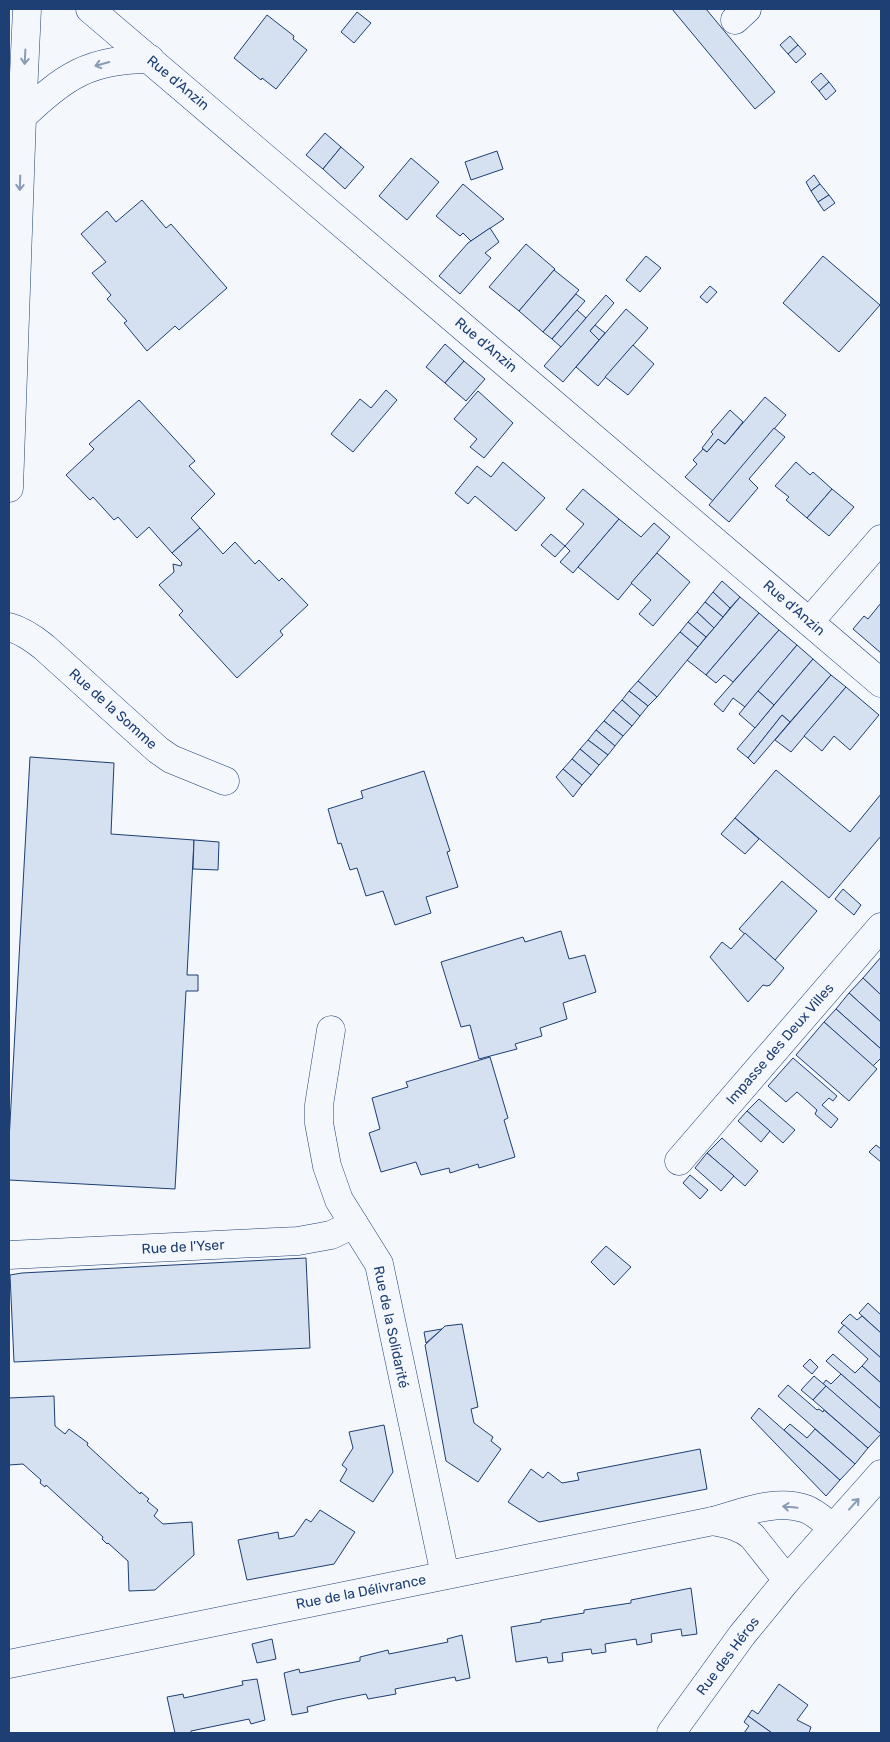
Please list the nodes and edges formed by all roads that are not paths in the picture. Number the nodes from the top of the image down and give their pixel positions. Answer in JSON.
{"nodes":[{"id":1,"x":27,"y":9,"type":"edge"},
{"id":2,"x":90,"y":9,"type":"edge"},
{"id":3,"x":150,"y":59,"type":"junction"},
{"id":4,"x":22,"y":117,"type":"junction"},
{"id":5,"x":9,"y":488,"type":"edge"},
{"id":6,"x":881,"y":539,"type":"edge"},
{"id":7,"x":810,"y":621,"type":"junction"},
{"id":8,"x":9,"y":627,"type":"edge"},
{"id":9,"x":881,"y":683,"type":"edge"},
{"id":10,"x":225,"y":781,"type":"dead end"},
{"id":11,"x":881,"y":927,"type":"edge"},
{"id":12,"x":330,"y":1030,"type":"dead end"},
{"id":13,"x":679,"y":1161,"type":"dead end"},
{"id":14,"x":354,"y":1224,"type":"junction"},
{"id":15,"x":9,"y":1255,"type":"edge"},
{"id":16,"x":881,"y":1474,"type":"edge"},
{"id":17,"x":713,"y":1521,"type":"junction"},
{"id":18,"x":832,"y":1527,"type":"junction"},
{"id":19,"x":445,"y":1575,"type":"junction"},
{"id":20,"x":786,"y":1580,"type":"junction"},
{"id":21,"x":9,"y":1664,"type":"edge"},
{"id":22,"x":671,"y":1733,"type":"edge"}],
"edges":[{"from":1,"to":4,"type":"street","one_way":true},
{"from":2,"to":3,"type":"street","name":"Rue d'Anzin"},
{"from":3,"to":4,"type":"street","one_way":true},
{"from":3,"to":7,"type":"street","name":"Rue d'Anzin"},
{"from":4,"to":5,"type":"street","one_way":true},
{"from":6,"to":7,"type":"street"},
{"from":7,"to":9,"type":"street","name":"Rue d'Anzin"},
{"from":8,"to":10,"type":"street","name":"Rue de la Somme"},
{"from":11,"to":13,"type":"street","name":"Impasse des Deux Villes"},
{"from":12,"to":14,"type":"street","name":"Rue de la Solidarité"},
{"from":14,"to":15,"type":"street","name":"Rue de l'Yser"},
{"from":14,"to":19,"type":"street","name":"Rue de la Solidarité"},
{"from":18,"to":16,"type":"street","name":"Rue des Héros","one_way":true},
{"from":18,"to":17,"type":"street","name":"Rue de la Délivrance","one_way":true},
{"from":17,"to":19,"type":"street","name":"Rue de la Délivrance"},
{"from":17,"to":20,"type":"street","name":"Rue de la Délivrance"},
{"from":18,"to":20,"type":"street","name":"Rue des Héros"},
{"from":19,"to":21,"type":"street","name":"Rue de la Délivrance"},
{"from":20,"to":22,"type":"street","name":"Rue des Héros"}]}
